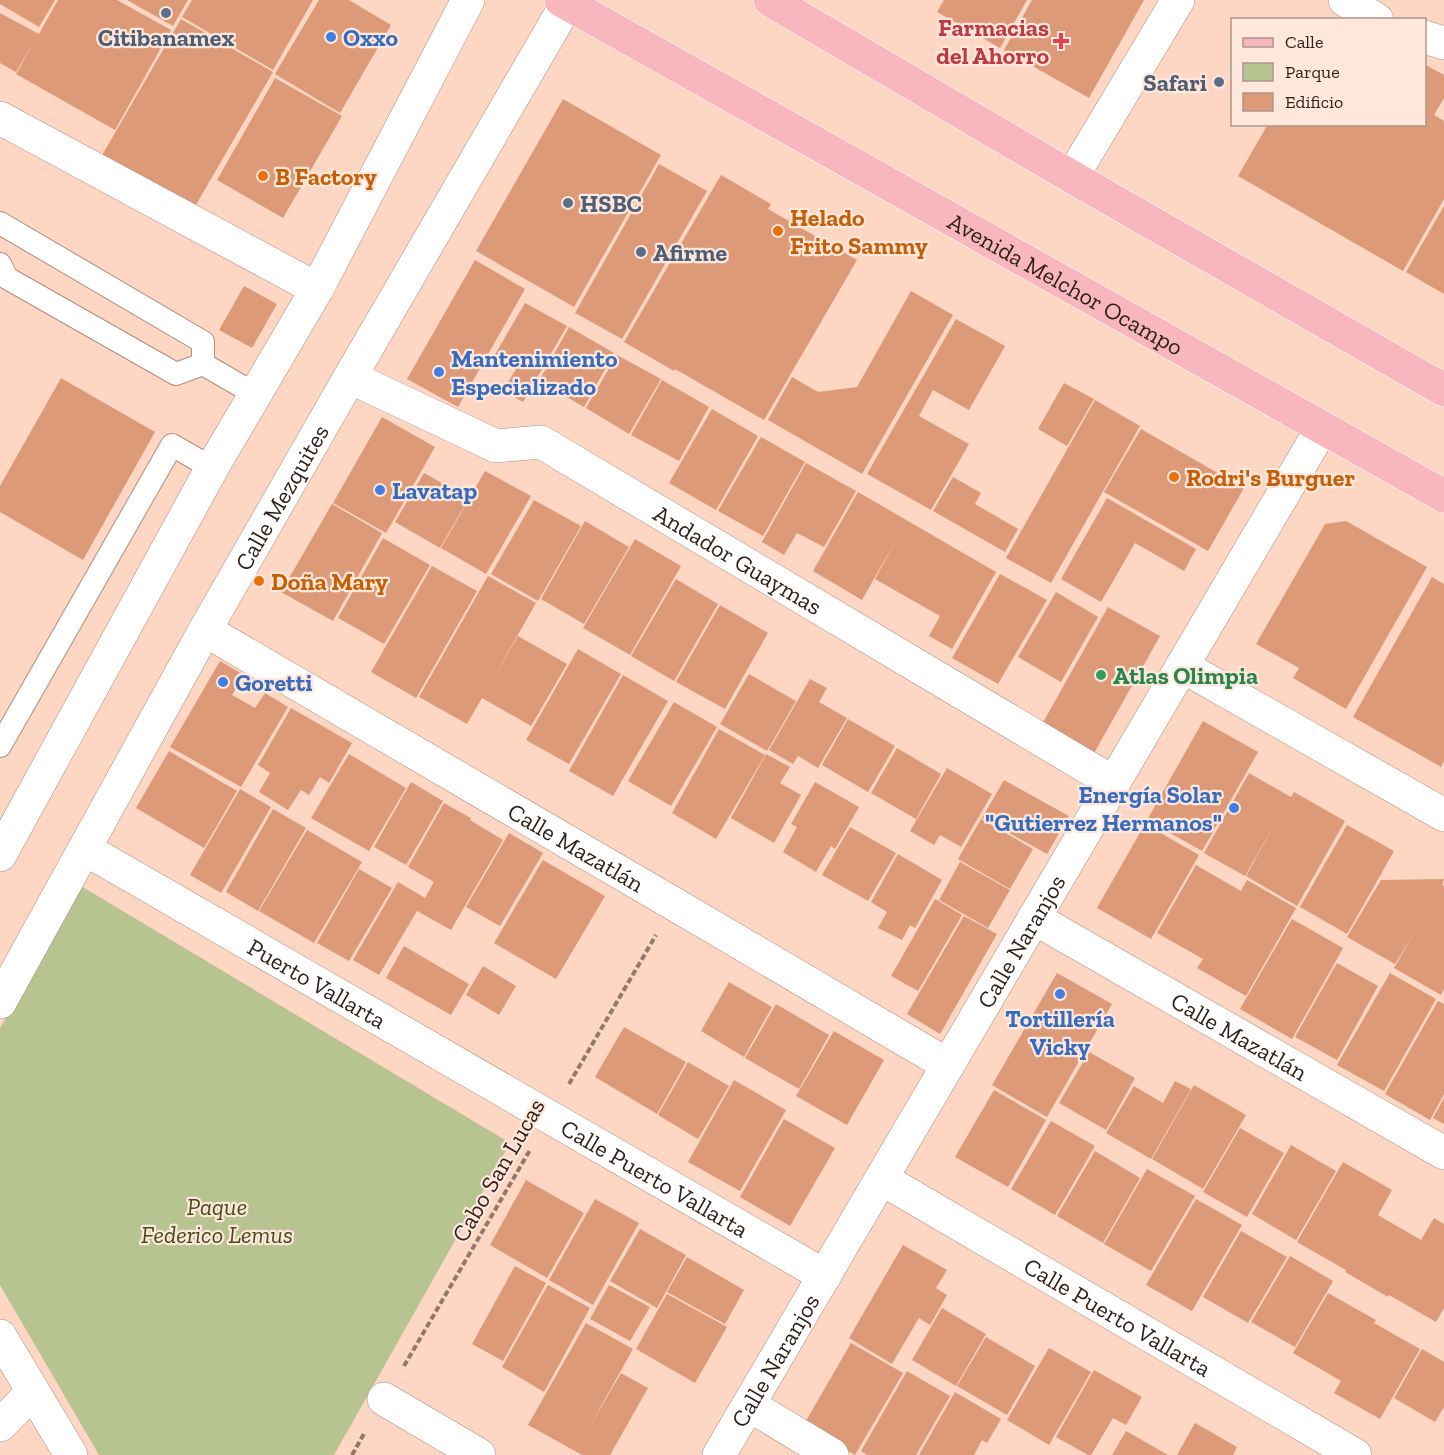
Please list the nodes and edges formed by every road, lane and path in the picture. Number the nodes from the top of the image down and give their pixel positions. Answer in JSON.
{"nodes":[{"id":1,"x":468,"y":0,"type":"edge"},
{"id":2,"x":770,"y":0,"type":"edge"},
{"id":3,"x":1178,"y":0,"type":"edge"},
{"id":4,"x":1345,"y":0,"type":"edge"},
{"id":5,"x":566,"y":1,"type":"edge"},
{"id":6,"x":1374,"y":18,"type":"edge"},
{"id":7,"x":1426,"y":37,"type":"edge"},
{"id":8,"x":1444,"y":43,"type":"edge"},
{"id":9,"x":0,"y":118,"type":"edge"},
{"id":10,"x":1072,"y":177,"type":"junction"},
{"id":11,"x":0,"y":224,"type":"edge"},
{"id":12,"x":0,"y":264,"type":"edge"},
{"id":13,"x":316,"y":289,"type":"junction"},
{"id":14,"x":203,"y":364,"type":"junction"},
{"id":15,"x":350,"y":377,"type":"junction"},
{"id":16,"x":1444,"y":390,"type":"edge"},
{"id":17,"x":255,"y":394,"type":"junction"},
{"id":18,"x":1322,"y":428,"type":"junction"},
{"id":19,"x":212,"y":468,"type":"junction"},
{"id":20,"x":1444,"y":496,"type":"edge"},
{"id":21,"x":205,"y":630,"type":"junction"},
{"id":22,"x":1182,"y":666,"type":"junction"},
{"id":23,"x":0,"y":746,"type":"edge"},
{"id":24,"x":1114,"y":783,"type":"junction"},
{"id":25,"x":1444,"y":815,"type":"edge"},
{"id":26,"x":85,"y":849,"type":"junction"},
{"id":27,"x":0,"y":855,"type":"edge"},
{"id":28,"x":674,"y":904,"type":"junction"},
{"id":29,"x":1035,"y":918,"type":"junction"},
{"id":30,"x":0,"y":1001,"type":"edge"},
{"id":31,"x":948,"y":1065,"type":"junction"},
{"id":32,"x":549,"y":1117,"type":"junction"},
{"id":33,"x":1444,"y":1153,"type":"edge"},
{"id":34,"x":882,"y":1179,"type":"junction"},
{"id":35,"x":825,"y":1276,"type":"junction"},
{"id":36,"x":3,"y":1348,"type":"edge"},
{"id":37,"x":33,"y":1392,"type":"junction"},
{"id":38,"x":384,"y":1399,"type":"junction"},
{"id":39,"x":749,"y":1405,"type":"junction"},
{"id":40,"x":0,"y":1425,"type":"edge"},
{"id":41,"x":72,"y":1455,"type":"edge"},
{"id":42,"x":352,"y":1455,"type":"edge"},
{"id":43,"x":479,"y":1455,"type":"edge"},
{"id":44,"x":719,"y":1455,"type":"edge"},
{"id":45,"x":832,"y":1455,"type":"edge"},
{"id":46,"x":1355,"y":1455,"type":"edge"}],
"edges":[{"from":1,"to":13,"type":"street"},
{"from":2,"to":10,"type":"main road"},
{"from":3,"to":10,"type":"street"},
{"from":4,"to":6,"type":"street"},
{"from":5,"to":15,"type":"street","name":"Calle Mezquites"},
{"from":5,"to":18,"type":"main road","name":"Avenida Melchor Ocampo"},
{"from":7,"to":8,"type":"street"},
{"from":9,"to":13,"type":"street"},
{"from":10,"to":16,"type":"main road"},
{"from":11,"to":14,"type":"lane"},
{"from":12,"to":14,"type":"lane"},
{"from":13,"to":17,"type":"street"},
{"from":14,"to":17,"type":"lane"},
{"from":15,"to":21,"type":"street","name":"Calle Mezquites"},
{"from":15,"to":24,"type":"street","name":"Andador Guaymas"},
{"from":17,"to":19,"type":"street"},
{"from":18,"to":20,"type":"main road","name":"Avenida Melchor Ocampo"},
{"from":18,"to":22,"type":"street","name":"Calle Naranjos"},
{"from":19,"to":23,"type":"lane"},
{"from":19,"to":27,"type":"street"},
{"from":21,"to":26,"type":"street","name":"Calle Mezquites"},
{"from":21,"to":28,"type":"street","name":"Calle Mazatlán"},
{"from":22,"to":24,"type":"street","name":"Calle Naranjos"},
{"from":22,"to":25,"type":"street"},
{"from":24,"to":29,"type":"street","name":"Calle Naranjos"},
{"from":26,"to":30,"type":"street","name":"Calle Mezquites"},
{"from":26,"to":32,"type":"street","name":"Puerto Vallarta"},
{"from":28,"to":31,"type":"street","name":"Calle Mazatlán"},
{"from":28,"to":32,"type":"path","name":"Cabo San Lucas"},
{"from":29,"to":31,"type":"street","name":"Calle Naranjos"},
{"from":29,"to":33,"type":"street","name":"Calle Mazatlán"},
{"from":31,"to":34,"type":"street","name":"Calle Naranjos"},
{"from":32,"to":35,"type":"street","name":"Calle Puerto Vallarta"},
{"from":32,"to":38,"type":"path","name":"Cabo San Lucas"},
{"from":34,"to":35,"type":"street","name":"Calle Naranjos"},
{"from":34,"to":46,"type":"street","name":"Calle Puerto Vallarta"},
{"from":35,"to":39,"type":"street","name":"Calle Naranjos"},
{"from":36,"to":37,"type":"street"},
{"from":37,"to":40,"type":"street"},
{"from":37,"to":41,"type":"street"},
{"from":38,"to":42,"type":"path","name":"Cabo San Lucas"},
{"from":38,"to":43,"type":"street"},
{"from":39,"to":44,"type":"street","name":"Calle Naranjos"},
{"from":39,"to":45,"type":"street"}]}
